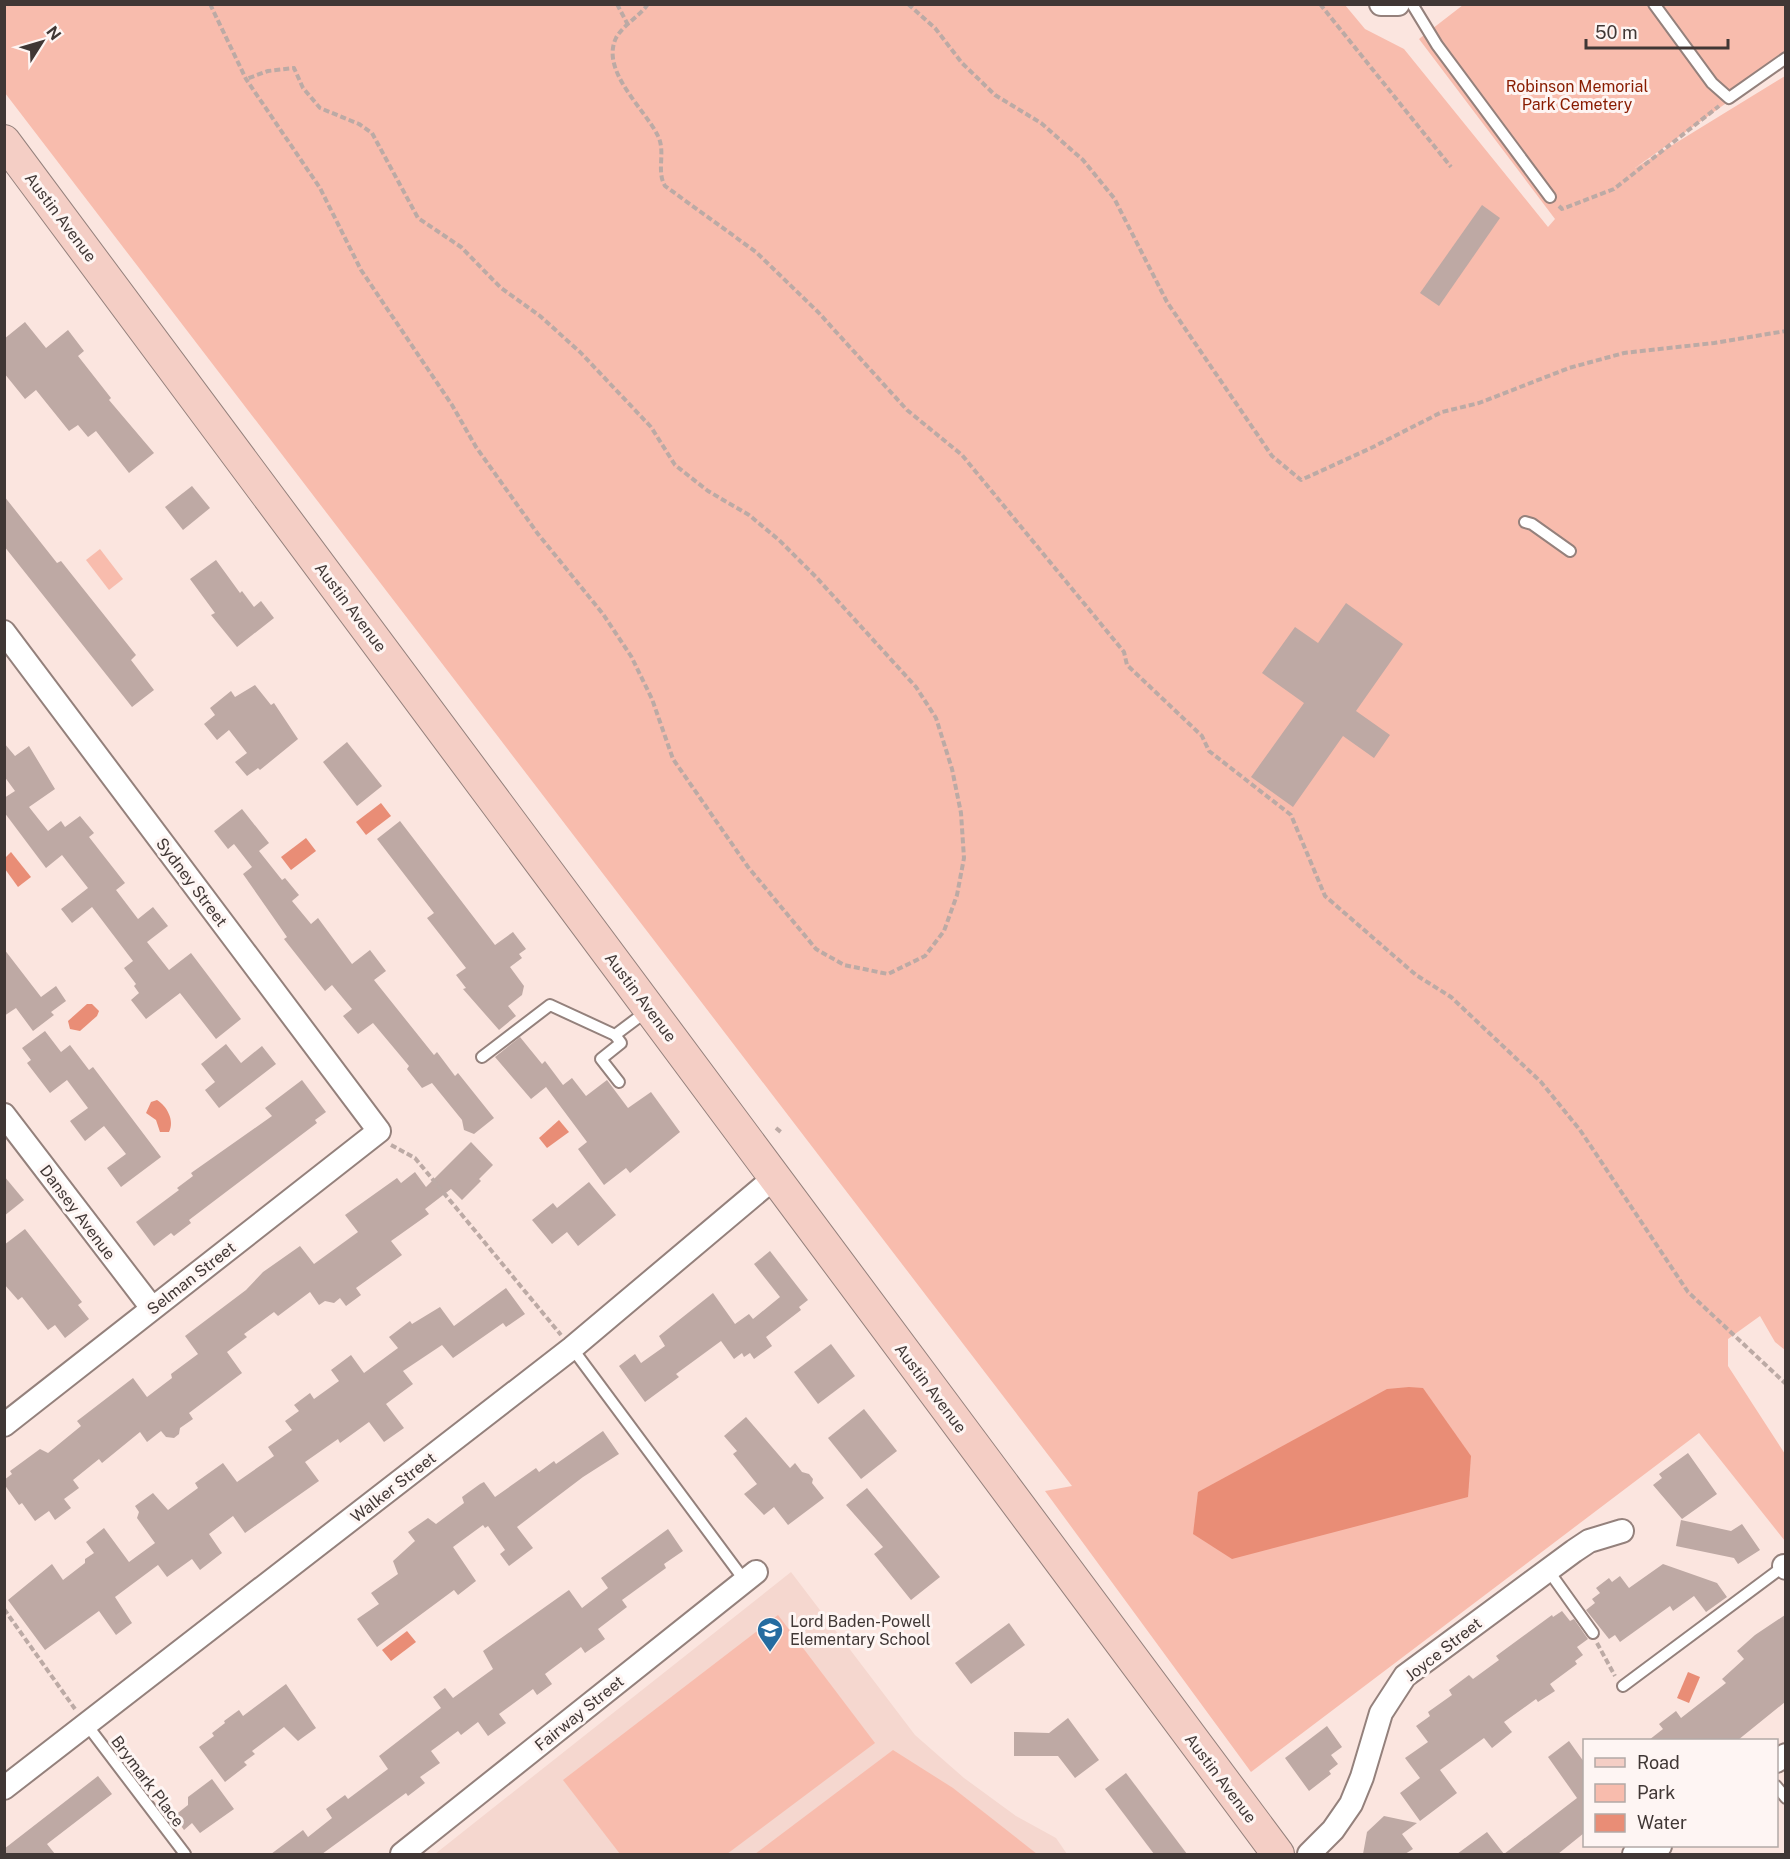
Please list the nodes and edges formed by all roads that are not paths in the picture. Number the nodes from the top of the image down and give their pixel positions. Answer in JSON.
{"nodes":[{"id":1,"x":1381,"y":4,"type":"edge"},
{"id":2,"x":1398,"y":4,"type":"edge"},
{"id":3,"x":1412,"y":4,"type":"edge"},
{"id":4,"x":1654,"y":4,"type":"edge"},
{"id":5,"x":1785,"y":58,"type":"edge"},
{"id":6,"x":4,"y":141,"type":"edge"},
{"id":7,"x":1550,"y":197,"type":"road end"},
{"id":8,"x":1525,"y":522,"type":"dead end"},
{"id":9,"x":1570,"y":551,"type":"dead end"},
{"id":10,"x":4,"y":632,"type":"edge"},
{"id":11,"x":650,"y":1009,"type":"junction"},
{"id":12,"x":615,"y":1035,"type":"junction"},
{"id":13,"x":482,"y":1057,"type":"dead end"},
{"id":14,"x":619,"y":1082,"type":"dead end"},
{"id":15,"x":4,"y":1115,"type":"edge"},
{"id":16,"x":378,"y":1131,"type":"joint"},
{"id":17,"x":775,"y":1177,"type":"junction"},
{"id":18,"x":152,"y":1308,"type":"junction"},
{"id":19,"x":572,"y":1348,"type":"junction"},
{"id":20,"x":4,"y":1425,"type":"edge"},
{"id":21,"x":1622,"y":1532,"type":"dead end"},
{"id":22,"x":1785,"y":1567,"type":"edge"},
{"id":23,"x":1548,"y":1570,"type":"junction"},
{"id":24,"x":750,"y":1577,"type":"joint"},
{"id":25,"x":1593,"y":1633,"type":"road end"},
{"id":26,"x":1623,"y":1686,"type":"road end"},
{"id":27,"x":87,"y":1725,"type":"junction"},
{"id":28,"x":4,"y":1788,"type":"edge"},
{"id":29,"x":1657,"y":1847,"type":"edge"},
{"id":30,"x":185,"y":1854,"type":"edge"},
{"id":31,"x":402,"y":1854,"type":"edge"},
{"id":32,"x":1278,"y":1854,"type":"edge"},
{"id":33,"x":1309,"y":1854,"type":"edge"},
{"id":34,"x":1634,"y":1854,"type":"edge"}],
"edges":[{"from":1,"to":2,"type":"street"},
{"from":3,"to":7,"type":"lane"},
{"from":4,"to":5,"type":"lane"},
{"from":6,"to":11,"type":"main road","name":"Austin Avenue"},
{"from":8,"to":9,"type":"lane"},
{"from":10,"to":16,"type":"street","name":"Sydney Street"},
{"from":11,"to":12,"type":"lane"},
{"from":11,"to":17,"type":"main road","name":"Austin Avenue"},
{"from":12,"to":13,"type":"lane"},
{"from":12,"to":14,"type":"lane"},
{"from":15,"to":18,"type":"street","name":"Dansey Avenue"},
{"from":16,"to":18,"type":"street","name":"Selman Street"},
{"from":17,"to":19,"type":"street","name":"Walker Street"},
{"from":17,"to":32,"type":"main road","name":"Austin Avenue"},
{"from":18,"to":20,"type":"street","name":"Selman Street"},
{"from":19,"to":24,"type":"lane"},
{"from":19,"to":27,"type":"street","name":"Walker Street"},
{"from":21,"to":23,"type":"street","name":"Joyce Street"},
{"from":22,"to":26,"type":"lane"},
{"from":23,"to":25,"type":"lane"},
{"from":23,"to":33,"type":"street","name":"Joyce Street"},
{"from":24,"to":31,"type":"street","name":"Fairway Street"},
{"from":27,"to":28,"type":"street","name":"Walker Street"},
{"from":27,"to":30,"type":"lane","name":"Brymark Place"},
{"from":29,"to":34,"type":"street"}]}
